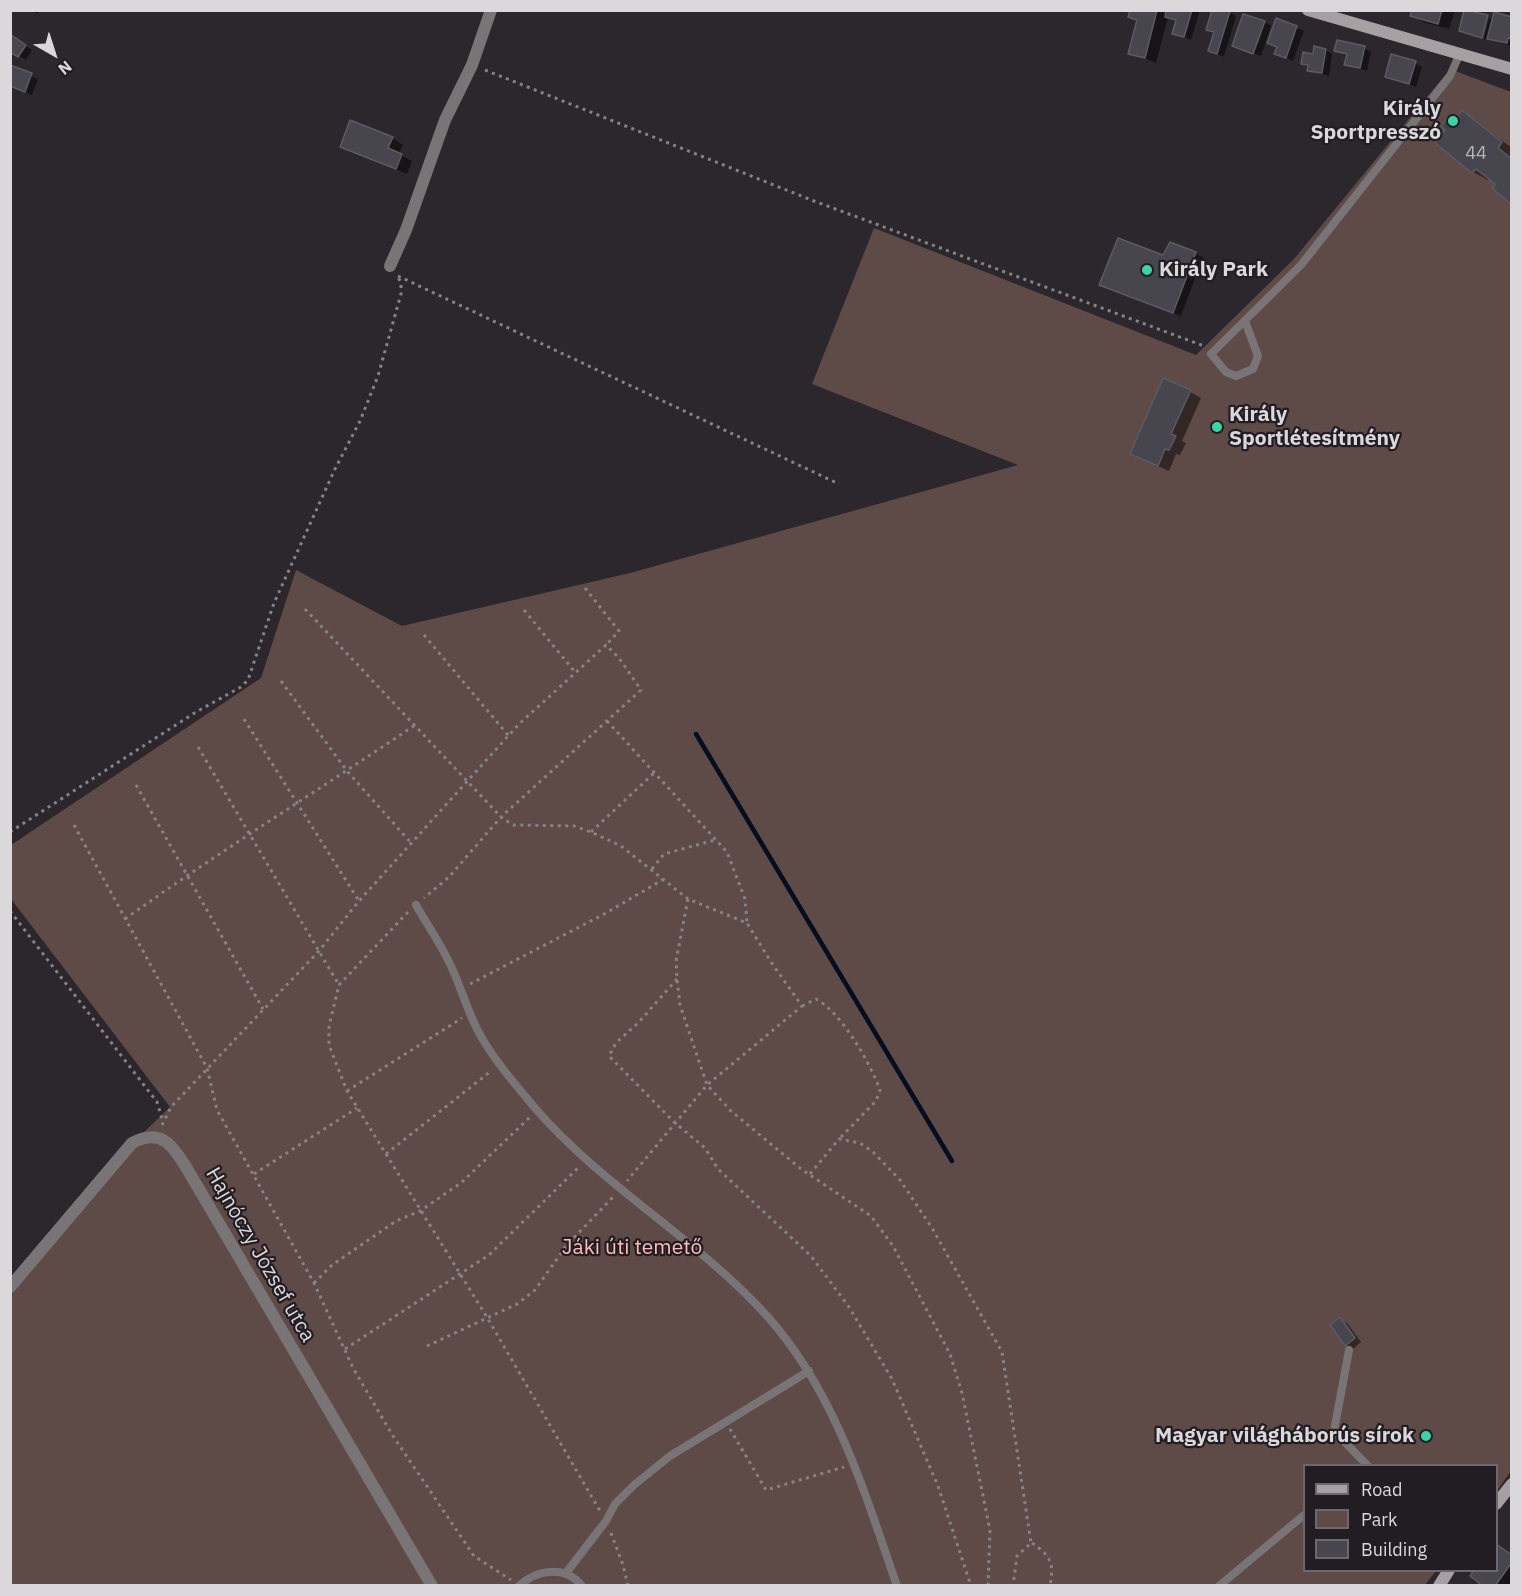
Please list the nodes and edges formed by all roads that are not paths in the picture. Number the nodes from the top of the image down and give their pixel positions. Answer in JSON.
{"nodes":[{"id":1,"x":491,"y":10,"type":"edge"},
{"id":2,"x":1308,"y":10,"type":"edge"},
{"id":3,"x":1460,"y":53,"type":"junction"},
{"id":4,"x":1512,"y":69,"type":"edge"},
{"id":5,"x":390,"y":266,"type":"dead end"},
{"id":6,"x":1245,"y":321,"type":"junction"},
{"id":7,"x":416,"y":905,"type":"road end"},
{"id":8,"x":10,"y":1287,"type":"edge"},
{"id":9,"x":1349,"y":1350,"type":"dead end"},
{"id":10,"x":809,"y":1371,"type":"junction"},
{"id":11,"x":1365,"y":1464,"type":"edge"},
{"id":12,"x":1512,"y":1484,"type":"edge"},
{"id":13,"x":1498,"y":1503,"type":"edge"},
{"id":14,"x":1303,"y":1517,"type":"edge"},
{"id":15,"x":1448,"y":1572,"type":"edge"},
{"id":16,"x":566,"y":1574,"type":"junction"},
{"id":17,"x":519,"y":1585,"type":"edge"},
{"id":18,"x":432,"y":1586,"type":"edge"},
{"id":19,"x":582,"y":1586,"type":"edge"},
{"id":20,"x":897,"y":1586,"type":"edge"},
{"id":21,"x":1220,"y":1586,"type":"edge"},
{"id":22,"x":1439,"y":1586,"type":"edge"}],
"edges":[{"from":1,"to":5,"type":"street"},
{"from":2,"to":3,"type":"main road"},
{"from":3,"to":4,"type":"main road"},
{"from":3,"to":6,"type":"lane"},
{"from":6,"to":6,"type":"lane"},
{"from":7,"to":10,"type":"lane"},
{"from":8,"to":18,"type":"street","name":"Hajnóczy József utca"},
{"from":9,"to":11,"type":"lane"},
{"from":10,"to":16,"type":"lane"},
{"from":10,"to":20,"type":"lane"},
{"from":12,"to":13,"type":"main road"},
{"from":14,"to":21,"type":"lane"},
{"from":15,"to":22,"type":"main road"},
{"from":16,"to":17,"type":"lane"},
{"from":16,"to":19,"type":"lane"}]}
